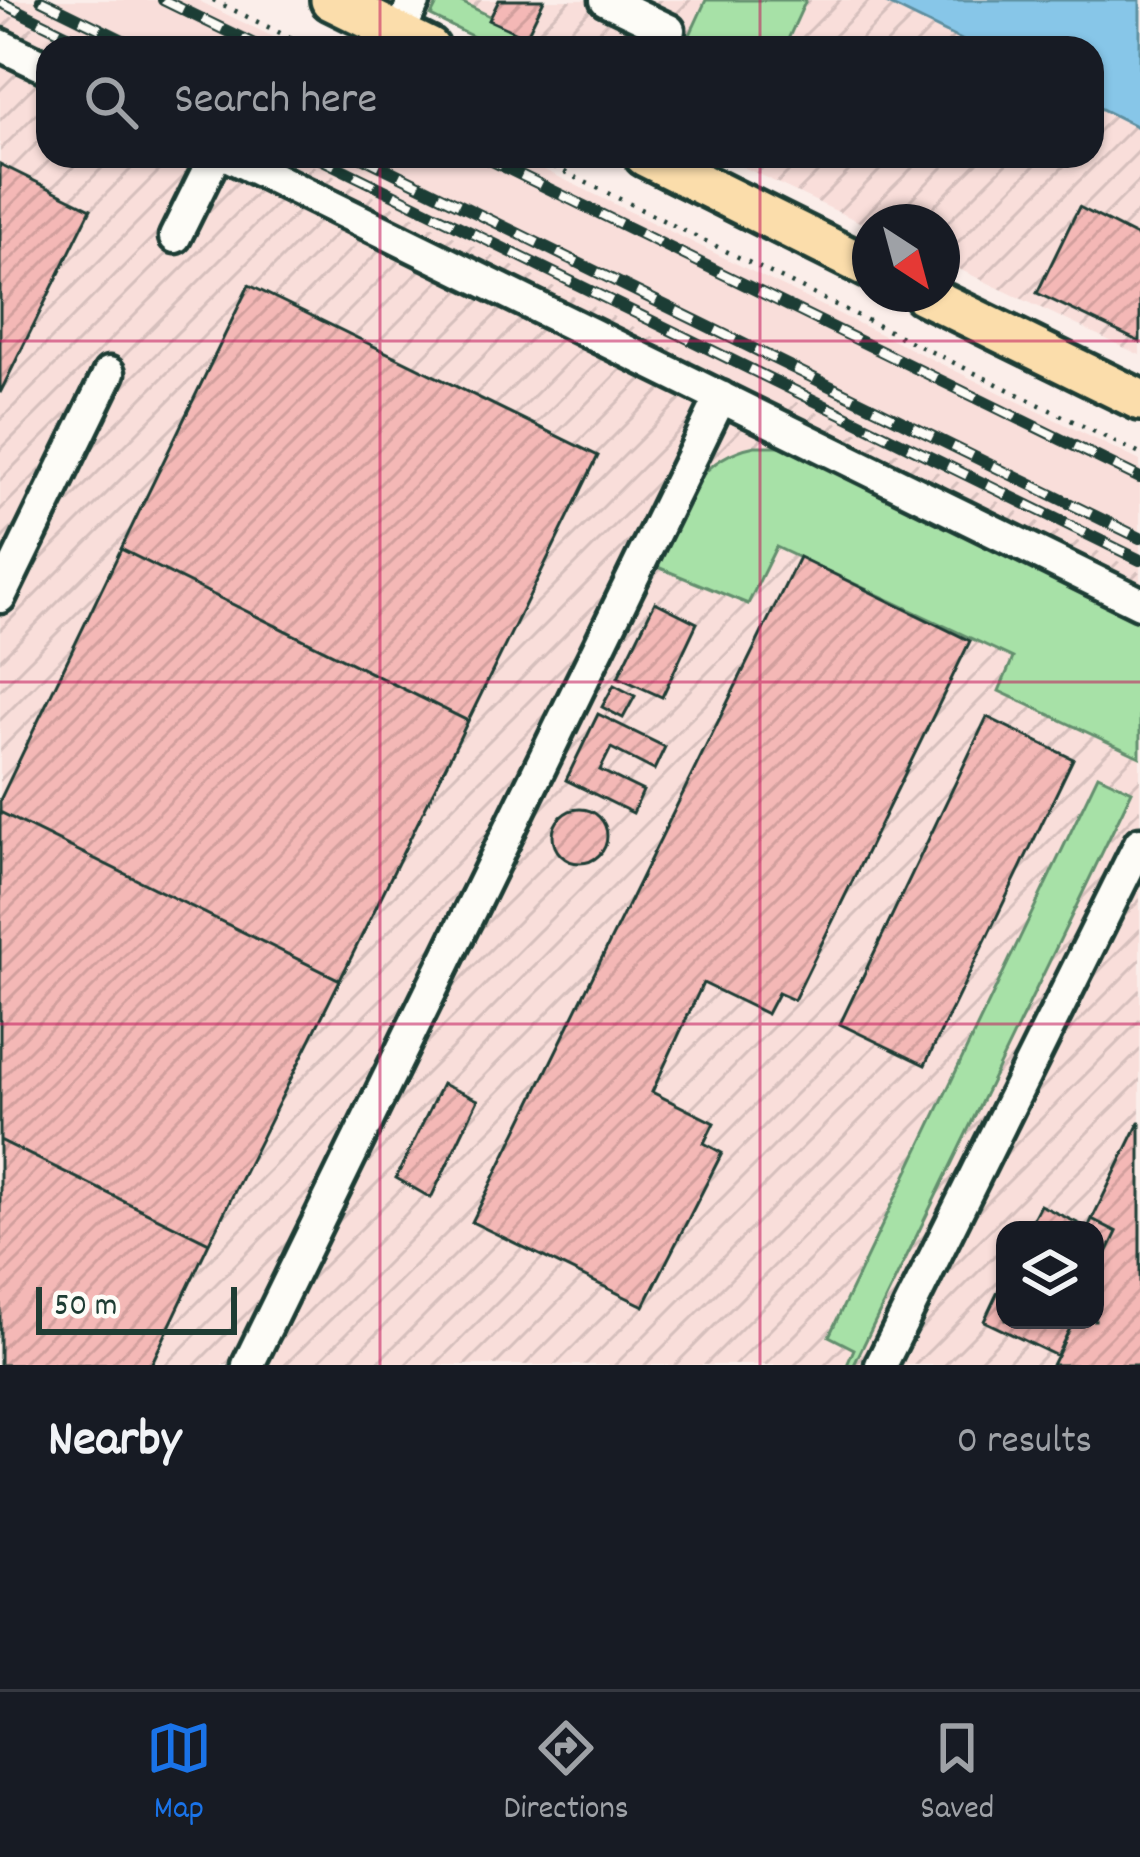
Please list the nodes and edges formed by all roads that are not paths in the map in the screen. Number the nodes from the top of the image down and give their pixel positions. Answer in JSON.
{"nodes":[{"id":1,"x":331,"y":0,"type":"edge"},
{"id":2,"x":606,"y":0,"type":"edge"},
{"id":3,"x":414,"y":27,"type":"edge"},
{"id":4,"x":666,"y":36,"type":"edge"},
{"id":5,"x":0,"y":45,"type":"edge"},
{"id":6,"x":36,"y":62,"type":"edge"},
{"id":7,"x":209,"y":168,"type":"edge"},
{"id":8,"x":253,"y":168,"type":"edge"},
{"id":9,"x":669,"y":168,"type":"edge"},
{"id":10,"x":176,"y":237,"type":"dead end"},
{"id":11,"x":852,"y":259,"type":"edge"},
{"id":12,"x":960,"y":312,"type":"edge"},
{"id":13,"x":109,"y":374,"type":"dead end"},
{"id":14,"x":721,"y":397,"type":"junction"},
{"id":15,"x":1140,"y":400,"type":"edge"},
{"id":16,"x":0,"y":597,"type":"edge"},
{"id":17,"x":1140,"y":603,"type":"edge"},
{"id":18,"x":1140,"y":844,"type":"edge"},
{"id":19,"x":248,"y":1365,"type":"edge"},
{"id":20,"x":881,"y":1365,"type":"edge"}],
"edges":[{"from":1,"to":3,"type":"main road"},
{"from":2,"to":4,"type":"lane"},
{"from":5,"to":6,"type":"lane"},
{"from":7,"to":10,"type":"lane"},
{"from":8,"to":14,"type":"lane"},
{"from":9,"to":11,"type":"main road"},
{"from":12,"to":15,"type":"main road"},
{"from":13,"to":16,"type":"lane"},
{"from":14,"to":17,"type":"lane"},
{"from":14,"to":19,"type":"lane"},
{"from":18,"to":20,"type":"lane"}]}
